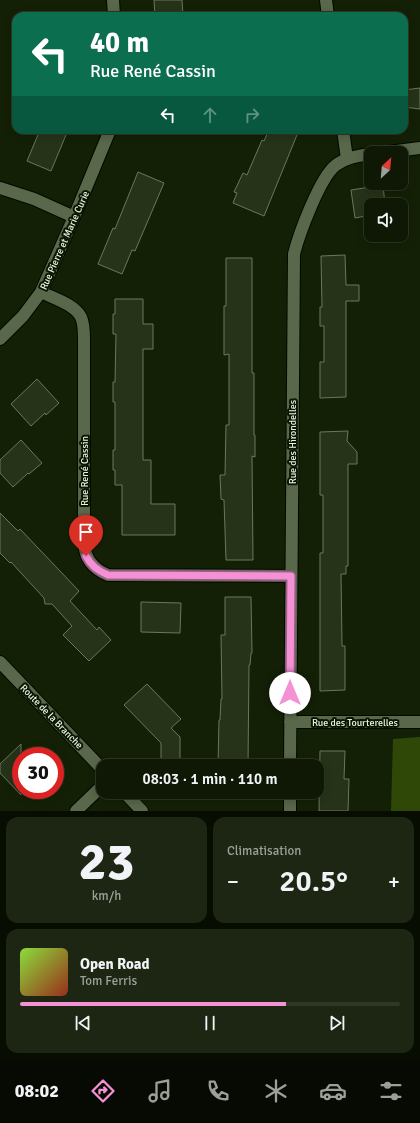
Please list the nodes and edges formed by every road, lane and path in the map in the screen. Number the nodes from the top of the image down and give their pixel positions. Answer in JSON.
{"nodes":[{"id":1,"x":113,"y":0,"type":"edge"},
{"id":2,"x":326,"y":0,"type":"edge"},
{"id":3,"x":114,"y":12,"type":"edge"},
{"id":4,"x":328,"y":12,"type":"edge"},
{"id":5,"x":108,"y":134,"type":"edge"},
{"id":6,"x":343,"y":134,"type":"edge"},
{"id":7,"x":420,"y":148,"type":"edge"},
{"id":8,"x":408,"y":150,"type":"edge"},
{"id":9,"x":364,"y":155,"type":"edge"},
{"id":10,"x":346,"y":159,"type":"junction"},
{"id":11,"x":0,"y":188,"type":"edge"},
{"id":12,"x":74,"y":217,"type":"junction"},
{"id":13,"x":41,"y":292,"type":"junction"},
{"id":14,"x":0,"y":339,"type":"edge"},
{"id":15,"x":291,"y":576,"type":"junction"},
{"id":16,"x":0,"y":662,"type":"edge"},
{"id":17,"x":290,"y":722,"type":"junction"},
{"id":18,"x":420,"y":722,"type":"edge"},
{"id":19,"x":290,"y":759,"type":"edge"},
{"id":20,"x":96,"y":763,"type":"edge"},
{"id":21,"x":96,"y":792,"type":"edge"},
{"id":22,"x":131,"y":799,"type":"edge"},
{"id":23,"x":290,"y":799,"type":"edge"},
{"id":24,"x":76,"y":811,"type":"edge"},
{"id":25,"x":142,"y":811,"type":"edge"},
{"id":26,"x":290,"y":811,"type":"edge"}],
"edges":[{"from":1,"to":3,"type":"street"},
{"from":2,"to":4,"type":"street"},
{"from":5,"to":12,"type":"street","name":"Rue Pierre et Marie Curie"},
{"from":6,"to":10,"type":"street"},
{"from":7,"to":8,"type":"street"},
{"from":9,"to":10,"type":"street","name":"Rue des Hirondelles"},
{"from":10,"to":15,"type":"street","name":"Rue des Hirondelles"},
{"from":11,"to":12,"type":"street"},
{"from":12,"to":13,"type":"street","name":"Rue Pierre et Marie Curie"},
{"from":13,"to":14,"type":"street","name":"Rue Pierre et Marie Curie"},
{"from":13,"to":15,"type":"street","name":"Rue René Cassin"},
{"from":15,"to":17,"type":"street","name":"Rue des Hirondelles"},
{"from":16,"to":20,"type":"street","name":"Route de la Branche"},
{"from":17,"to":18,"type":"street","name":"Rue des Tourterelles"},
{"from":17,"to":19,"type":"street","name":"Rue des Hirondelles"},
{"from":21,"to":24,"type":"street"},
{"from":22,"to":25,"type":"street"},
{"from":23,"to":26,"type":"street"}]}
